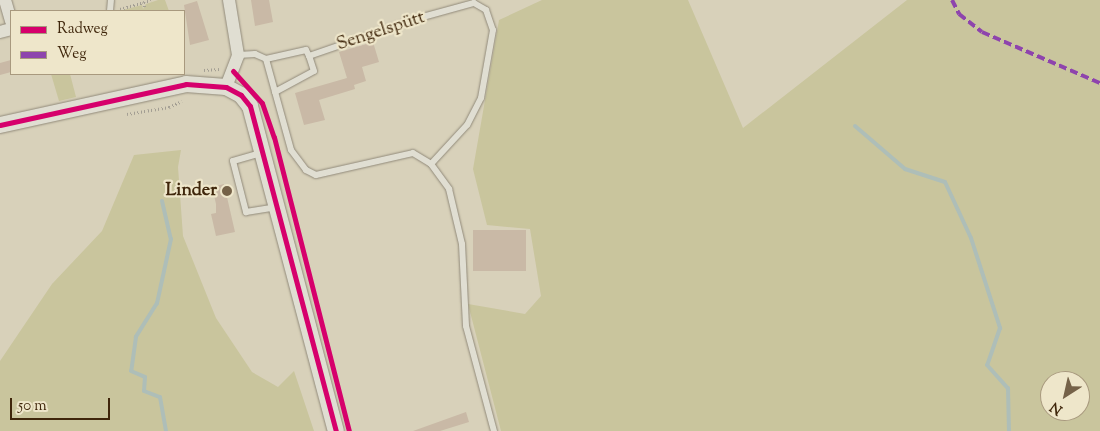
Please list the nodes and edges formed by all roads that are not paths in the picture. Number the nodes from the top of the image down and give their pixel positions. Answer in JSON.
{"nodes":[{"id":1,"x":5,"y":0,"type":"edge"},
{"id":2,"x":229,"y":0,"type":"edge"},
{"id":3,"x":10,"y":18,"type":"edge"},
{"id":4,"x":238,"y":55,"type":"junction"},
{"id":5,"x":310,"y":56,"type":"junction"},
{"id":6,"x":266,"y":59,"type":"junction"},
{"id":7,"x":226,"y":87,"type":"junction"},
{"id":8,"x":275,"y":92,"type":"junction"},
{"id":9,"x":0,"y":125,"type":"edge"},
{"id":10,"x":262,"y":153,"type":"junction"},
{"id":11,"x":431,"y":164,"type":"junction"},
{"id":12,"x":276,"y":207,"type":"junction"},
{"id":13,"x":336,"y":431,"type":"edge"},
{"id":14,"x":494,"y":431,"type":"edge"}],
"edges":[{"from":1,"to":3,"type":"street"},
{"from":2,"to":4,"type":"street"},
{"from":4,"to":6,"type":"lane","name":"Sengelspütt"},
{"from":4,"to":7,"type":"street"},
{"from":5,"to":6,"type":"lane","name":"Sengelspütt"},
{"from":5,"to":8,"type":"lane"},
{"from":5,"to":11,"type":"lane","name":"Sengelspütt"},
{"from":6,"to":8,"type":"lane"},
{"from":7,"to":9,"type":"street"},
{"from":7,"to":10,"type":"street"},
{"from":8,"to":11,"type":"lane"},
{"from":10,"to":12,"type":"street"},
{"from":10,"to":12,"type":"lane"},
{"from":11,"to":14,"type":"lane"},
{"from":12,"to":13,"type":"street"}]}
